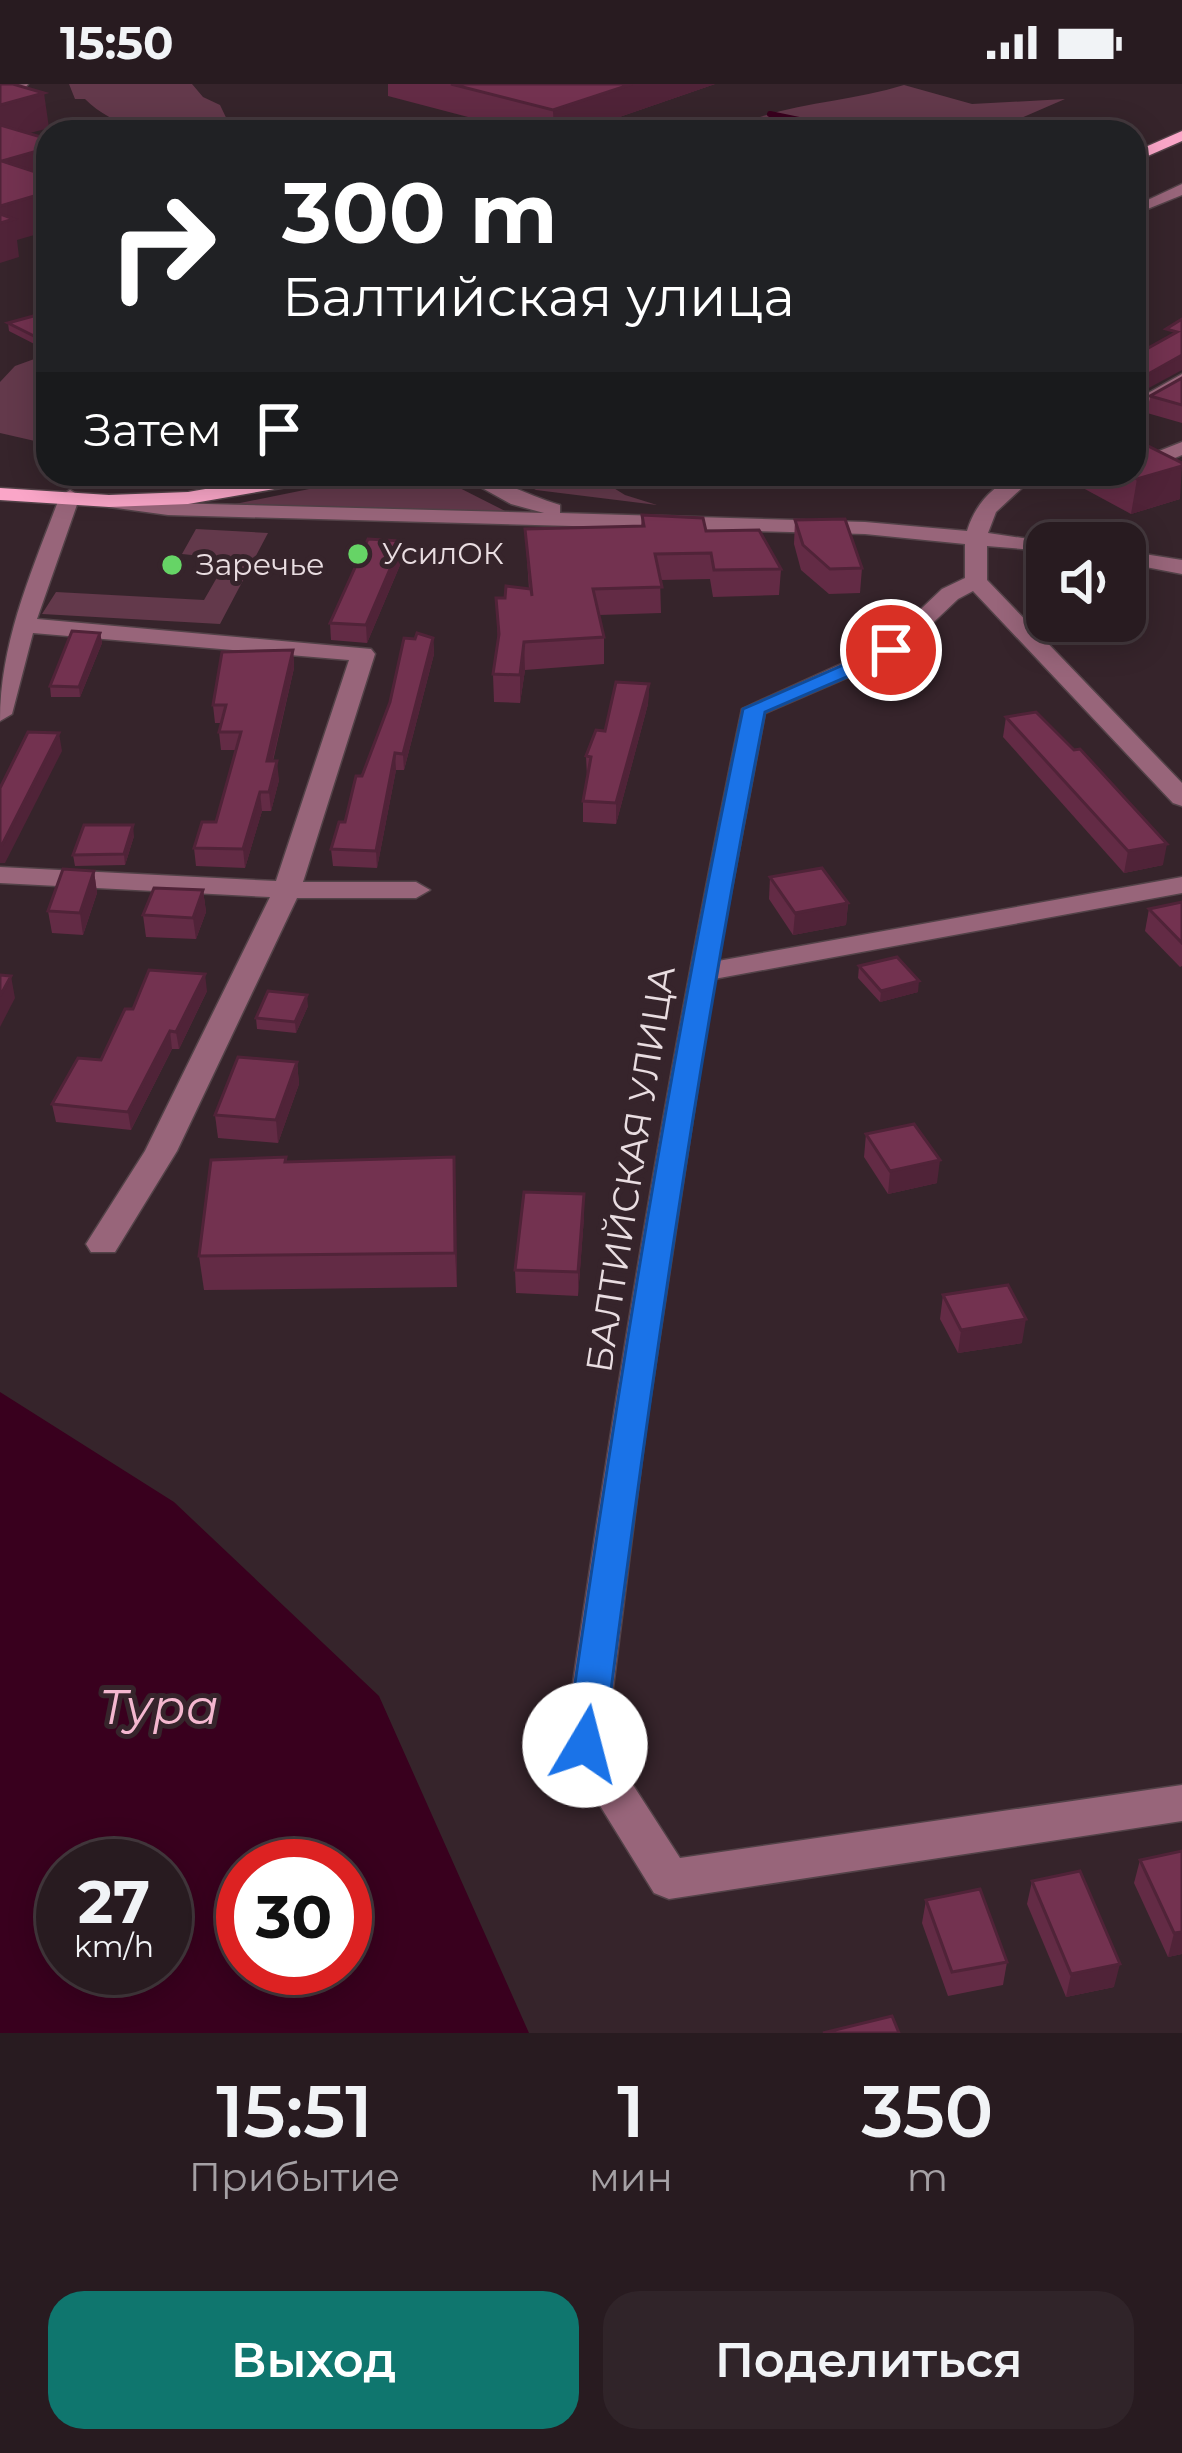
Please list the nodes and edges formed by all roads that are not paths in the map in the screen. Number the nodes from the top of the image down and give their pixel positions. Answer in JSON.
{"nodes":[{"id":1,"x":21,"y":84,"type":"edge"},
{"id":2,"x":0,"y":90,"type":"edge"},
{"id":3,"x":1182,"y":121,"type":"edge"},
{"id":4,"x":1182,"y":135,"type":"edge"},
{"id":5,"x":1146,"y":138,"type":"edge"},
{"id":6,"x":1146,"y":152,"type":"edge"},
{"id":7,"x":1182,"y":189,"type":"edge"},
{"id":8,"x":1146,"y":205,"type":"edge"},
{"id":9,"x":1182,"y":380,"type":"edge"},
{"id":10,"x":1146,"y":402,"type":"edge"},
{"id":11,"x":1182,"y":448,"type":"edge"},
{"id":12,"x":1146,"y":460,"type":"edge"},
{"id":13,"x":153,"y":486,"type":"edge"},
{"id":14,"x":260,"y":486,"type":"edge"},
{"id":15,"x":491,"y":486,"type":"edge"},
{"id":16,"x":1012,"y":486,"type":"edge"},
{"id":17,"x":0,"y":494,"type":"edge"},
{"id":18,"x":70,"y":496,"type":"junction"},
{"id":19,"x":109,"y":501,"type":"junction"},
{"id":20,"x":684,"y":523,"type":"junction"},
{"id":21,"x":974,"y":536,"type":"junction"},
{"id":22,"x":1026,"y":542,"type":"edge"},
{"id":23,"x":1146,"y":561,"type":"edge"},
{"id":24,"x":1182,"y":567,"type":"edge"},
{"id":25,"x":976,"y":581,"type":"junction"},
{"id":26,"x":24,"y":625,"type":"junction"},
{"id":27,"x":0,"y":714,"type":"edge"},
{"id":28,"x":1182,"y":798,"type":"edge"},
{"id":29,"x":0,"y":875,"type":"edge"},
{"id":30,"x":1182,"y":885,"type":"edge"},
{"id":31,"x":287,"y":890,"type":"junction"},
{"id":32,"x":416,"y":890,"type":"dead end"},
{"id":33,"x":701,"y":973,"type":"junction"},
{"id":34,"x":103,"y":1244,"type":"dead end"},
{"id":35,"x":1182,"y":1803,"type":"edge"}],
"edges":[{"from":1,"to":2,"type":"street"},
{"from":3,"to":5,"type":"main road"},
{"from":4,"to":6,"type":"main road"},
{"from":7,"to":8,"type":"street"},
{"from":9,"to":10,"type":"street"},
{"from":11,"to":12,"type":"street"},
{"from":13,"to":18,"type":"main road"},
{"from":14,"to":19,"type":"main road"},
{"from":15,"to":20,"type":"street"},
{"from":16,"to":21,"type":"street"},
{"from":17,"to":18,"type":"main road"},
{"from":18,"to":19,"type":"main road"},
{"from":18,"to":26,"type":"street"},
{"from":19,"to":20,"type":"street"},
{"from":20,"to":21,"type":"street"},
{"from":21,"to":22,"type":"street"},
{"from":21,"to":25,"type":"street"},
{"from":23,"to":24,"type":"street"},
{"from":25,"to":28,"type":"street"},
{"from":25,"to":33,"type":"street","name":"БАЛТИЙСКАЯ УЛИЦА"},
{"from":26,"to":27,"type":"street"},
{"from":26,"to":31,"type":"street"},
{"from":29,"to":31,"type":"street"},
{"from":30,"to":33,"type":"street"},
{"from":31,"to":32,"type":"street"},
{"from":31,"to":34,"type":"street"},
{"from":33,"to":35,"type":"street","name":"БАЛТИЙСКАЯ УЛИЦА"}]}
